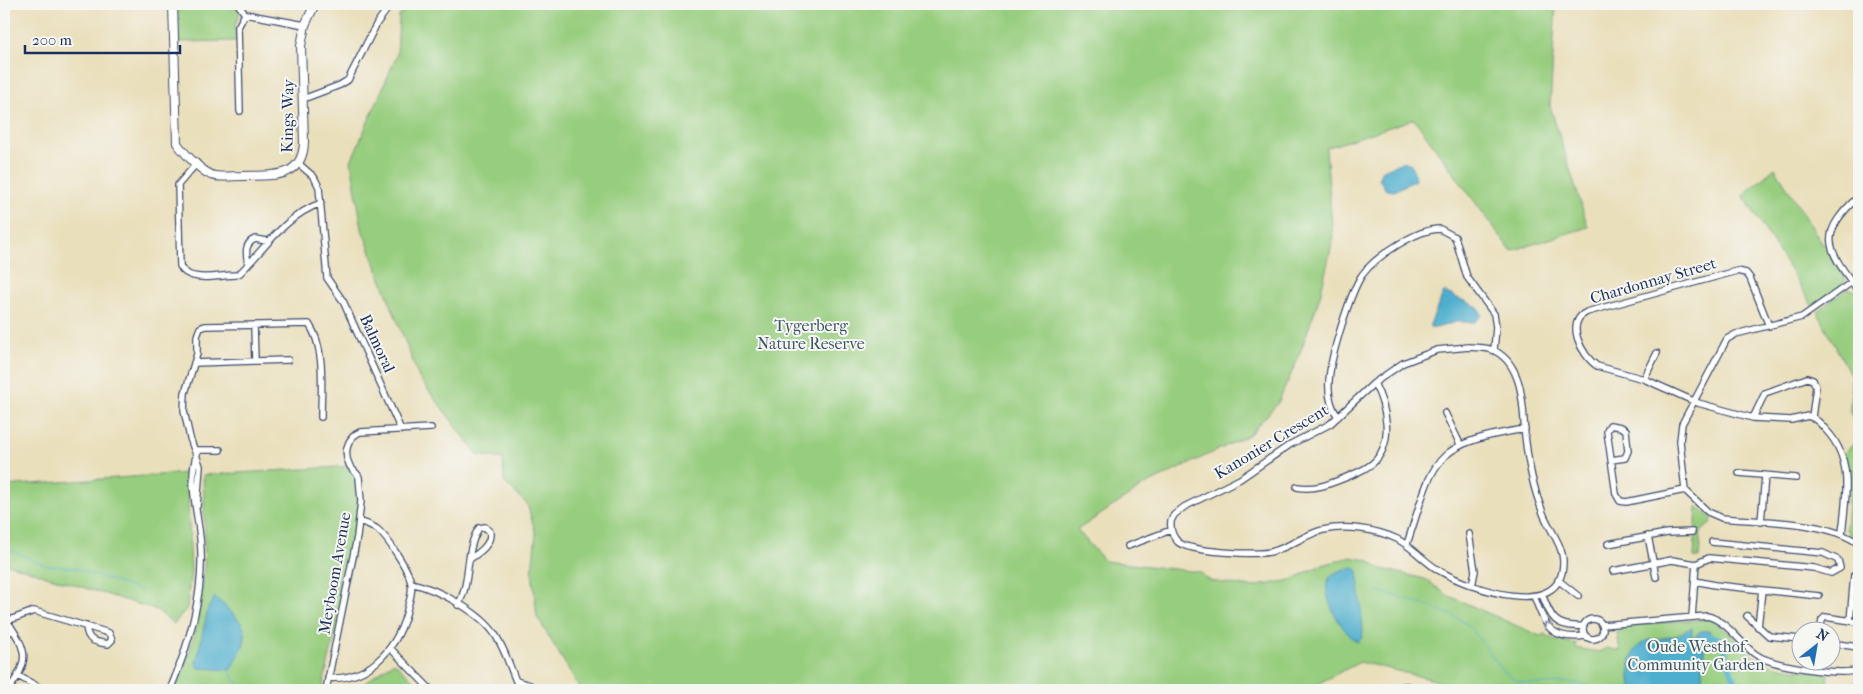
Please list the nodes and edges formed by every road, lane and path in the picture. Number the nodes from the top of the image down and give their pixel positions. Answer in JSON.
{"nodes":[{"id":1,"x":173,"y":4,"type":"edge"},
{"id":2,"x":238,"y":4,"type":"edge"},
{"id":3,"x":316,"y":4,"type":"edge"},
{"id":4,"x":391,"y":4,"type":"edge"},
{"id":5,"x":245,"y":14,"type":"junction"},
{"id":6,"x":305,"y":26,"type":"junction"},
{"id":7,"x":302,"y":99,"type":"junction"},
{"id":8,"x":240,"y":111,"type":"dead end"},
{"id":9,"x":196,"y":163,"type":"junction"},
{"id":10,"x":299,"y":164,"type":"junction"},
{"id":11,"x":1859,"y":196,"type":"edge"},
{"id":12,"x":321,"y":203,"type":"junction"},
{"id":13,"x":267,"y":241,"type":"junction"},
{"id":14,"x":248,"y":264,"type":"junction"},
{"id":15,"x":1859,"y":277,"type":"edge"},
{"id":16,"x":1852,"y":282,"type":"junction"},
{"id":17,"x":1859,"y":292,"type":"edge"},
{"id":18,"x":254,"y":325,"type":"junction"},
{"id":19,"x":1769,"y":326,"type":"junction"},
{"id":20,"x":1494,"y":350,"type":"junction"},
{"id":21,"x":1657,"y":353,"type":"dead end"},
{"id":22,"x":288,"y":360,"type":"dead end"},
{"id":23,"x":254,"y":361,"type":"junction"},
{"id":24,"x":194,"y":363,"type":"junction"},
{"id":25,"x":1644,"y":379,"type":"junction"},
{"id":26,"x":1374,"y":383,"type":"junction"},
{"id":27,"x":1693,"y":400,"type":"junction"},
{"id":28,"x":1445,"y":412,"type":"dead end"},
{"id":29,"x":1812,"y":417,"type":"junction"},
{"id":30,"x":321,"y":418,"type":"dead end"},
{"id":31,"x":1338,"y":418,"type":"junction"},
{"id":32,"x":1753,"y":418,"type":"junction"},
{"id":33,"x":431,"y":428,"type":"dead end"},
{"id":34,"x":1525,"y":429,"type":"junction"},
{"id":35,"x":401,"y":430,"type":"junction"},
{"id":36,"x":1460,"y":444,"type":"junction"},
{"id":37,"x":220,"y":450,"type":"dead end"},
{"id":38,"x":196,"y":452,"type":"junction"},
{"id":39,"x":1611,"y":460,"type":"junction"},
{"id":40,"x":1739,"y":473,"type":"dead end"},
{"id":41,"x":1765,"y":476,"type":"junction"},
{"id":42,"x":1796,"y":478,"type":"dead end"},
{"id":43,"x":1297,"y":487,"type":"dead end"},
{"id":44,"x":1685,"y":490,"type":"junction"},
{"id":45,"x":359,"y":520,"type":"junction"},
{"id":46,"x":1761,"y":522,"type":"junction"},
{"id":47,"x":1171,"y":530,"type":"junction"},
{"id":48,"x":1692,"y":532,"type":"dead end"},
{"id":49,"x":1842,"y":533,"type":"junction"},
{"id":50,"x":1469,"y":534,"type":"dead end"},
{"id":51,"x":1648,"y":536,"type":"junction"},
{"id":52,"x":1712,"y":542,"type":"dead end"},
{"id":53,"x":1406,"y":544,"type":"junction"},
{"id":54,"x":1608,"y":544,"type":"dead end"},
{"id":55,"x":1859,"y":544,"type":"edge"},
{"id":56,"x":1128,"y":546,"type":"dead end"},
{"id":57,"x":470,"y":559,"type":"junction"},
{"id":58,"x":1654,"y":563,"type":"junction"},
{"id":59,"x":1696,"y":564,"type":"junction"},
{"id":60,"x":1613,"y":571,"type":"dead end"},
{"id":61,"x":1854,"y":574,"type":"dead end"},
{"id":62,"x":1656,"y":577,"type":"dead end"},
{"id":63,"x":1558,"y":580,"type":"junction"},
{"id":64,"x":1696,"y":581,"type":"junction"},
{"id":65,"x":412,"y":583,"type":"junction"},
{"id":66,"x":1472,"y":586,"type":"junction"},
{"id":67,"x":1762,"y":590,"type":"junction"},
{"id":68,"x":1542,"y":594,"type":"junction"},
{"id":69,"x":1534,"y":596,"type":"junction"},
{"id":70,"x":1578,"y":596,"type":"dead end"},
{"id":71,"x":1819,"y":596,"type":"dead end"},
{"id":72,"x":458,"y":605,"type":"junction"},
{"id":73,"x":1747,"y":616,"type":"dead end"},
{"id":74,"x":1692,"y":617,"type":"junction"},
{"id":75,"x":6,"y":618,"type":"edge"},
{"id":76,"x":1850,"y":621,"type":"junction"},
{"id":77,"x":1822,"y":622,"type":"edge"},
{"id":78,"x":1859,"y":622,"type":"edge"},
{"id":79,"x":86,"y":626,"type":"junction"},
{"id":80,"x":1583,"y":626,"type":"junction"},
{"id":81,"x":1602,"y":626,"type":"junction"},
{"id":82,"x":1758,"y":627,"type":"junction"},
{"id":83,"x":13,"y":630,"type":"junction"},
{"id":84,"x":4,"y":635,"type":"edge"},
{"id":85,"x":1585,"y":636,"type":"junction"},
{"id":86,"x":1790,"y":639,"type":"edge"},
{"id":87,"x":1840,"y":644,"type":"edge"},
{"id":88,"x":1858,"y":647,"type":"dead end"},
{"id":89,"x":391,"y":649,"type":"junction"},
{"id":90,"x":1790,"y":662,"type":"edge"},
{"id":91,"x":1859,"y":670,"type":"edge"},
{"id":92,"x":1840,"y":671,"type":"edge"},
{"id":93,"x":18,"y":676,"type":"junction"},
{"id":94,"x":328,"y":678,"type":"junction"},
{"id":95,"x":516,"y":682,"type":"junction"},
{"id":96,"x":8,"y":690,"type":"edge"},
{"id":97,"x":44,"y":690,"type":"edge"},
{"id":98,"x":170,"y":690,"type":"edge"},
{"id":99,"x":326,"y":690,"type":"edge"},
{"id":100,"x":431,"y":690,"type":"edge"},
{"id":101,"x":520,"y":690,"type":"edge"},
{"id":102,"x":534,"y":690,"type":"edge"},
{"id":103,"x":1384,"y":690,"type":"edge"},
{"id":104,"x":1424,"y":690,"type":"edge"}],
"edges":[{"from":1,"to":9,"type":"street","name":"Kings Way"},
{"from":2,"to":5,"type":"street"},
{"from":3,"to":6,"type":"street","name":"Kings Way"},
{"from":4,"to":7,"type":"street"},
{"from":5,"to":6,"type":"street"},
{"from":5,"to":8,"type":"street"},
{"from":6,"to":7,"type":"street","name":"Kings Way"},
{"from":7,"to":10,"type":"street","name":"Kings Way"},
{"from":9,"to":10,"type":"street","name":"Kings Way"},
{"from":9,"to":14,"type":"street"},
{"from":10,"to":12,"type":"street"},
{"from":11,"to":16,"type":"street"},
{"from":12,"to":13,"type":"street"},
{"from":12,"to":35,"type":"street","name":"Balmoral"},
{"from":13,"to":14,"type":"street"},
{"from":13,"to":14,"type":"street"},
{"from":15,"to":16,"type":"street"},
{"from":16,"to":17,"type":"street"},
{"from":16,"to":19,"type":"street"},
{"from":18,"to":23,"type":"street"},
{"from":18,"to":24,"type":"street"},
{"from":18,"to":30,"type":"street"},
{"from":19,"to":25,"type":"street","name":"Chardonnay Street"},
{"from":19,"to":27,"type":"street"},
{"from":20,"to":26,"type":"street","name":"Kanonier Crescent"},
{"from":20,"to":31,"type":"street"},
{"from":20,"to":34,"type":"street"},
{"from":21,"to":25,"type":"street"},
{"from":22,"to":23,"type":"street"},
{"from":23,"to":24,"type":"street"},
{"from":24,"to":38,"type":"street"},
{"from":25,"to":27,"type":"street","name":"Chardonnay Street"},
{"from":26,"to":31,"type":"street","name":"Kanonier Crescent"},
{"from":26,"to":43,"type":"street"},
{"from":27,"to":32,"type":"street","name":"Chardonnay Street"},
{"from":27,"to":44,"type":"street"},
{"from":28,"to":36,"type":"street"},
{"from":29,"to":32,"type":"street","name":"Chardonnay Street"},
{"from":29,"to":32,"type":"street"},
{"from":29,"to":49,"type":"street"},
{"from":31,"to":47,"type":"street","name":"Kanonier Crescent"},
{"from":33,"to":35,"type":"street"},
{"from":34,"to":36,"type":"street"},
{"from":34,"to":63,"type":"street"},
{"from":35,"to":45,"type":"street","name":"Meyboom Avenue"},
{"from":36,"to":53,"type":"street"},
{"from":37,"to":38,"type":"street"},
{"from":38,"to":98,"type":"street"},
{"from":39,"to":39,"type":"street"},
{"from":39,"to":44,"type":"street"},
{"from":40,"to":41,"type":"street"},
{"from":41,"to":42,"type":"street"},
{"from":41,"to":46,"type":"street"},
{"from":44,"to":46,"type":"street"},
{"from":45,"to":65,"type":"street"},
{"from":45,"to":94,"type":"street","name":"Meyboom Avenue"},
{"from":46,"to":49,"type":"street"},
{"from":47,"to":53,"type":"street"},
{"from":47,"to":56,"type":"street"},
{"from":48,"to":51,"type":"street"},
{"from":49,"to":55,"type":"street"},
{"from":50,"to":66,"type":"street"},
{"from":51,"to":54,"type":"street"},
{"from":51,"to":58,"type":"street"},
{"from":52,"to":59,"type":"street"},
{"from":53,"to":66,"type":"street"},
{"from":57,"to":57,"type":"street"},
{"from":57,"to":72,"type":"street"},
{"from":58,"to":59,"type":"street"},
{"from":58,"to":60,"type":"street"},
{"from":58,"to":62,"type":"street"},
{"from":59,"to":64,"type":"street"},
{"from":61,"to":76,"type":"street"},
{"from":63,"to":68,"type":"street"},
{"from":63,"to":70,"type":"street"},
{"from":64,"to":67,"type":"street"},
{"from":64,"to":74,"type":"street"},
{"from":65,"to":72,"type":"street"},
{"from":65,"to":89,"type":"street"},
{"from":66,"to":69,"type":"street"},
{"from":67,"to":71,"type":"street"},
{"from":67,"to":82,"type":"street"},
{"from":68,"to":69,"type":"street"},
{"from":68,"to":80,"type":"street"},
{"from":85,"to":69,"type":"street","one_way":true},
{"from":72,"to":95,"type":"street"},
{"from":73,"to":82,"type":"street"},
{"from":74,"to":81,"type":"street"},
{"from":74,"to":90,"type":"street"},
{"from":75,"to":79,"type":"street"},
{"from":75,"to":83,"type":"street"},
{"from":76,"to":77,"type":"street"},
{"from":76,"to":78,"type":"street"},
{"from":79,"to":79,"type":"street"},
{"from":80,"to":81,"type":"street"},
{"from":80,"to":85,"type":"street"},
{"from":81,"to":85,"type":"street"},
{"from":82,"to":86,"type":"street"},
{"from":83,"to":84,"type":"street"},
{"from":83,"to":93,"type":"street"},
{"from":87,"to":88,"type":"street"},
{"from":89,"to":94,"type":"street"},
{"from":89,"to":100,"type":"street"},
{"from":91,"to":92,"type":"street"},
{"from":93,"to":96,"type":"street"},
{"from":93,"to":97,"type":"street"},
{"from":94,"to":99,"type":"street","name":"Meyboom Avenue"},
{"from":95,"to":101,"type":"street"},
{"from":95,"to":102,"type":"street"},
{"from":103,"to":104,"type":"street"}]}
